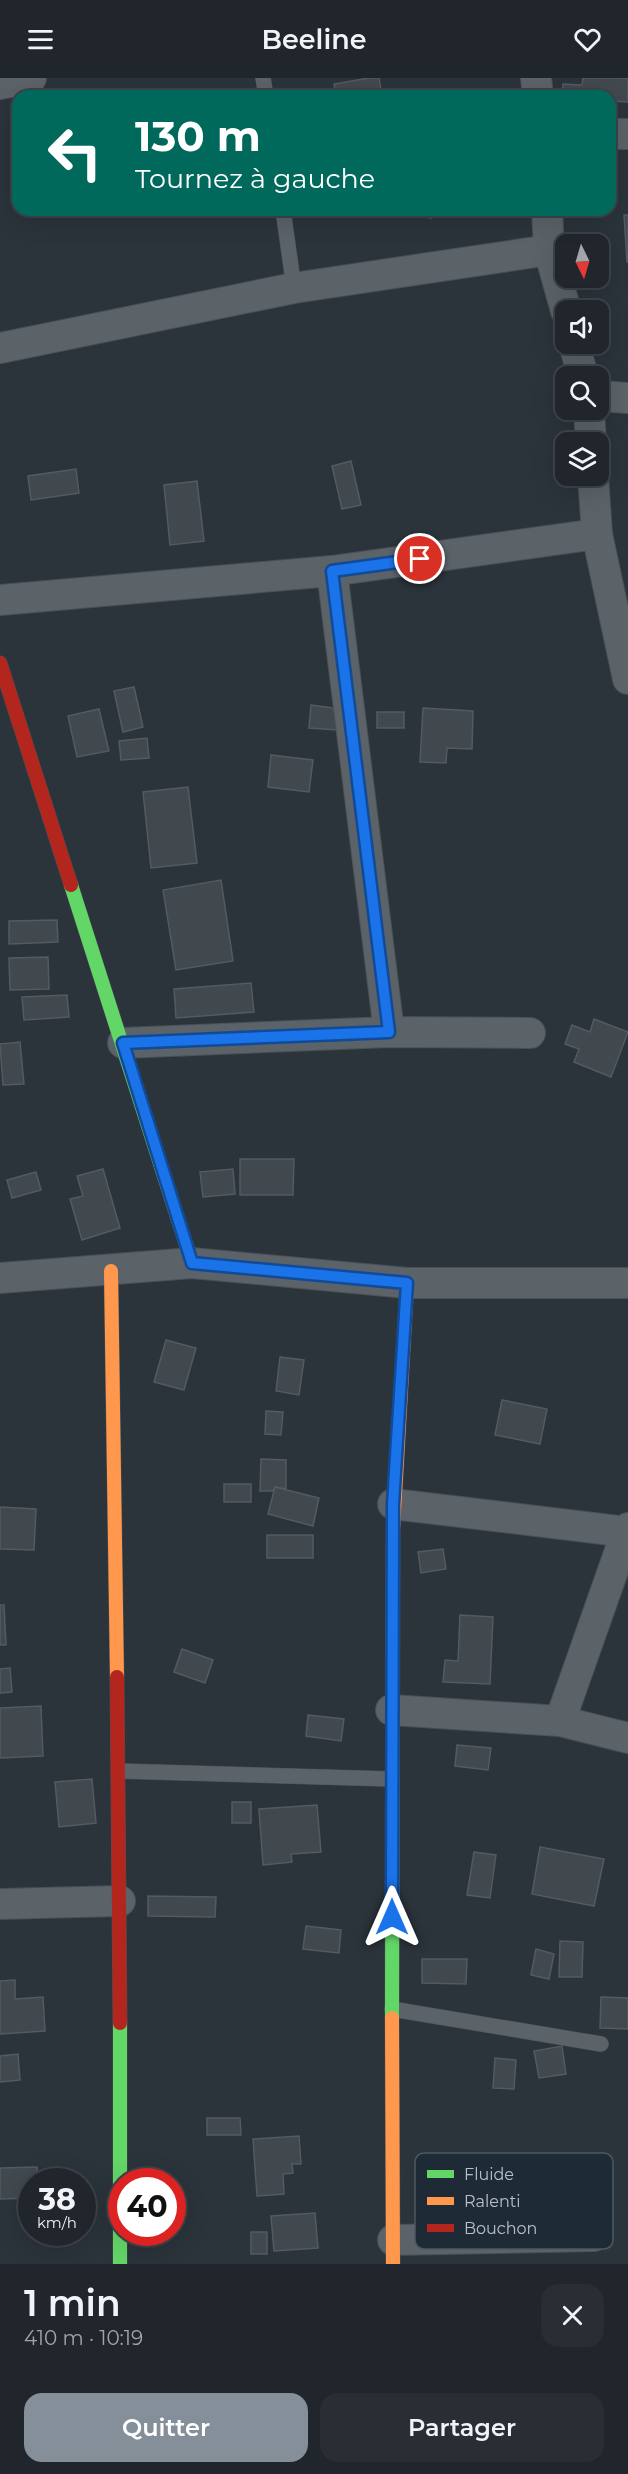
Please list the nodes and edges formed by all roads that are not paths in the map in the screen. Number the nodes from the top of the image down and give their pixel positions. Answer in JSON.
{"nodes":[{"id":1,"x":31,"y":78,"type":"edge"},
{"id":2,"x":0,"y":84,"type":"edge"},
{"id":3,"x":284,"y":216,"type":"edge"},
{"id":4,"x":547,"y":216,"type":"edge"},
{"id":5,"x":549,"y":250,"type":"junction"},
{"id":6,"x":294,"y":288,"type":"junction"},
{"id":7,"x":563,"y":300,"type":"edge"},
{"id":8,"x":0,"y":348,"type":"edge"},
{"id":9,"x":609,"y":397,"type":"edge"},
{"id":10,"x":628,"y":398,"type":"edge"},
{"id":11,"x":594,"y":486,"type":"edge"},
{"id":12,"x":597,"y":534,"type":"junction"},
{"id":13,"x":332,"y":571,"type":"junction"},
{"id":14,"x":0,"y":600,"type":"edge"},
{"id":15,"x":0,"y":663,"type":"edge"},
{"id":16,"x":628,"y":678,"type":"edge"},
{"id":17,"x":389,"y":1032,"type":"junction"},
{"id":18,"x":530,"y":1034,"type":"dead end"},
{"id":19,"x":123,"y":1043,"type":"junction"},
{"id":20,"x":192,"y":1263,"type":"junction"},
{"id":21,"x":111,"y":1271,"type":"junction"},
{"id":22,"x":0,"y":1278,"type":"edge"},
{"id":23,"x":628,"y":1282,"type":"edge"},
{"id":24,"x":407,"y":1283,"type":"junction"},
{"id":25,"x":393,"y":1504,"type":"junction"},
{"id":26,"x":628,"y":1530,"type":"edge"},
{"id":27,"x":391,"y":1710,"type":"junction"},
{"id":28,"x":560,"y":1721,"type":"junction"},
{"id":29,"x":628,"y":1738,"type":"edge"},
{"id":30,"x":119,"y":1771,"type":"junction"},
{"id":31,"x":391,"y":1779,"type":"junction"},
{"id":32,"x":120,"y":1901,"type":"junction"},
{"id":33,"x":0,"y":1904,"type":"edge"},
{"id":34,"x":392,"y":2009,"type":"junction"},
{"id":35,"x":601,"y":2044,"type":"dead end"},
{"id":36,"x":431,"y":2249,"type":"edge"},
{"id":37,"x":393,"y":2252,"type":"edge"},
{"id":38,"x":120,"y":2264,"type":"edge"}],
"edges":[{"from":1,"to":2,"type":"street"},
{"from":3,"to":6,"type":"lane"},
{"from":4,"to":5,"type":"street"},
{"from":5,"to":6,"type":"street"},
{"from":5,"to":7,"type":"street"},
{"from":6,"to":8,"type":"street"},
{"from":9,"to":10,"type":"street"},
{"from":11,"to":12,"type":"street"},
{"from":12,"to":13,"type":"street"},
{"from":12,"to":16,"type":"street"},
{"from":13,"to":14,"type":"street"},
{"from":13,"to":17,"type":"street"},
{"from":15,"to":19,"type":"street"},
{"from":17,"to":18,"type":"street"},
{"from":17,"to":19,"type":"street"},
{"from":19,"to":20,"type":"street"},
{"from":20,"to":21,"type":"street"},
{"from":20,"to":24,"type":"street"},
{"from":21,"to":22,"type":"street"},
{"from":21,"to":30,"type":"street"},
{"from":23,"to":24,"type":"street"},
{"from":24,"to":25,"type":"street"},
{"from":25,"to":26,"type":"street"},
{"from":25,"to":27,"type":"street"},
{"from":26,"to":28,"type":"street"},
{"from":27,"to":28,"type":"street"},
{"from":27,"to":31,"type":"street"},
{"from":28,"to":29,"type":"street"},
{"from":30,"to":31,"type":"lane"},
{"from":30,"to":32,"type":"street"},
{"from":31,"to":34,"type":"street"},
{"from":32,"to":33,"type":"street"},
{"from":32,"to":38,"type":"street"},
{"from":34,"to":35,"type":"lane"},
{"from":34,"to":37,"type":"street"},
{"from":36,"to":37,"type":"street"}]}
